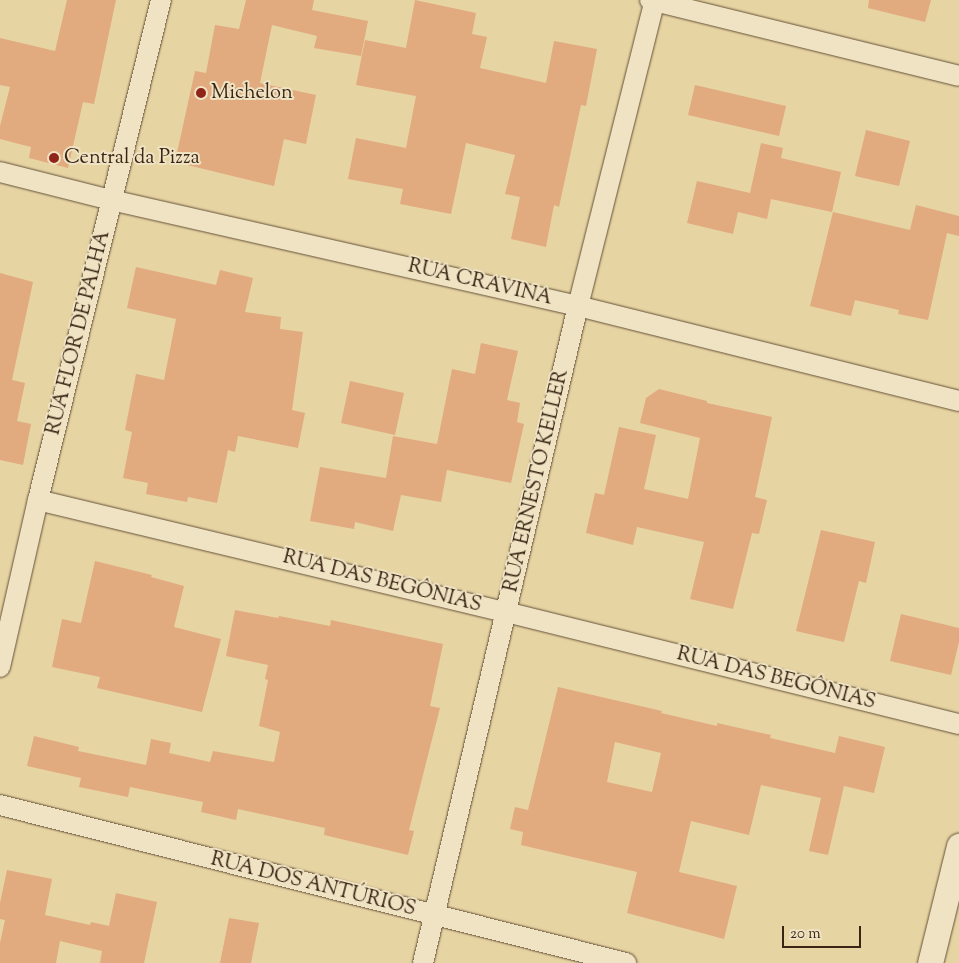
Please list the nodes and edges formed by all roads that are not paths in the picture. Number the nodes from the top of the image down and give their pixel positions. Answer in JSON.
{"nodes":[{"id":1,"x":161,"y":0,"type":"edge"},
{"id":2,"x":653,"y":0,"type":"edge"},
{"id":3,"x":959,"y":76,"type":"edge"},
{"id":4,"x":0,"y":172,"type":"edge"},
{"id":5,"x":111,"y":200,"type":"junction"},
{"id":6,"x":578,"y":306,"type":"junction"},
{"id":7,"x":959,"y":401,"type":"edge"},
{"id":8,"x":38,"y":500,"type":"junction"},
{"id":9,"x":506,"y":612,"type":"junction"},
{"id":10,"x":0,"y":668,"type":"edge"},
{"id":11,"x":959,"y":724,"type":"edge"},
{"id":12,"x":0,"y":806,"type":"edge"},
{"id":13,"x":959,"y":846,"type":"edge"},
{"id":14,"x":434,"y":916,"type":"junction"},
{"id":15,"x":423,"y":963,"type":"edge"},
{"id":16,"x":626,"y":963,"type":"edge"},
{"id":17,"x":930,"y":963,"type":"edge"}],
"edges":[{"from":1,"to":5,"type":"street","name":"RUA FLOR DE PALHA"},
{"from":2,"to":3,"type":"street"},
{"from":2,"to":6,"type":"street","name":"RUA ERNESTO KELLER"},
{"from":4,"to":5,"type":"street","name":"RUA CRAVINA"},
{"from":5,"to":6,"type":"street","name":"RUA CRAVINA"},
{"from":5,"to":8,"type":"street","name":"RUA FLOR DE PALHA"},
{"from":6,"to":7,"type":"street","name":"RUA CRAVINA"},
{"from":6,"to":9,"type":"street","name":"RUA ERNESTO KELLER"},
{"from":8,"to":9,"type":"street","name":"RUA DAS BEGÔNIAS"},
{"from":8,"to":10,"type":"street","name":"RUA FLOR DE PALHA"},
{"from":9,"to":11,"type":"street","name":"RUA DAS BEGÔNIAS"},
{"from":9,"to":14,"type":"street","name":"RUA ERNESTO KELLER"},
{"from":12,"to":14,"type":"street","name":"RUA DOS ANTÚRIOS"},
{"from":13,"to":17,"type":"street"},
{"from":14,"to":15,"type":"street","name":"RUA ERNESTO KELLER"},
{"from":14,"to":16,"type":"street","name":"RUA DOS ANTÚRIOS"}]}
